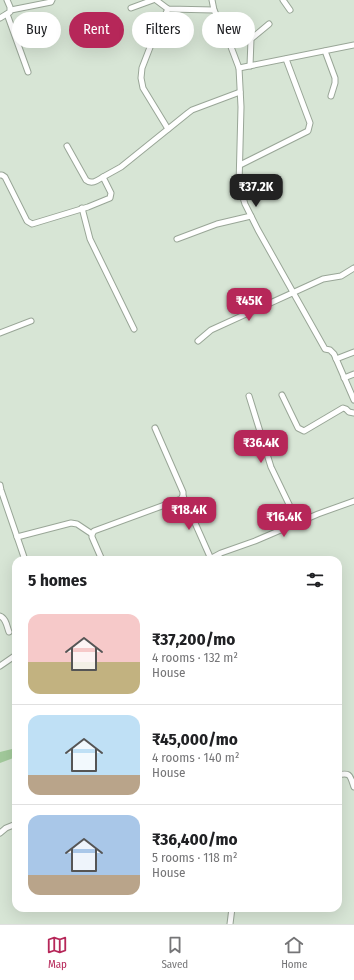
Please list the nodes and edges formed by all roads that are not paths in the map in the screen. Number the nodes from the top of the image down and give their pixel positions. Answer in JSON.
{"nodes":[{"id":1,"x":8,"y":0,"type":"edge"},
{"id":2,"x":52,"y":0,"type":"edge"},
{"id":3,"x":155,"y":0,"type":"edge"},
{"id":4,"x":212,"y":0,"type":"edge"},
{"id":5,"x":283,"y":0,"type":"edge"},
{"id":6,"x":130,"y":8,"type":"dead end"},
{"id":7,"x":168,"y":9,"type":"junction"},
{"id":8,"x":214,"y":10,"type":"junction"},
{"id":9,"x":290,"y":10,"type":"dead end"},
{"id":10,"x":9,"y":12,"type":"junction"},
{"id":11,"x":0,"y":18,"type":"edge"},
{"id":12,"x":269,"y":24,"type":"dead end"},
{"id":13,"x":354,"y":45,"type":"edge"},
{"id":14,"x":325,"y":51,"type":"junction"},
{"id":15,"x":286,"y":59,"type":"junction"},
{"id":16,"x":250,"y":66,"type":"junction"},
{"id":17,"x":239,"y":68,"type":"junction"},
{"id":18,"x":28,"y":72,"type":"dead end"},
{"id":19,"x":240,"y":92,"type":"junction"},
{"id":20,"x":331,"y":96,"type":"dead end"},
{"id":21,"x":168,"y":129,"type":"junction"},
{"id":22,"x":67,"y":146,"type":"dead end"},
{"id":23,"x":240,"y":165,"type":"junction"},
{"id":24,"x":0,"y":175,"type":"edge"},
{"id":25,"x":103,"y":177,"type":"junction"},
{"id":26,"x":82,"y":208,"type":"junction"},
{"id":27,"x":251,"y":216,"type":"junction"},
{"id":28,"x":176,"y":239,"type":"dead end"},
{"id":29,"x":354,"y":268,"type":"edge"},
{"id":30,"x":293,"y":293,"type":"junction"},
{"id":31,"x":31,"y":321,"type":"dead end"},
{"id":32,"x":134,"y":329,"type":"dead end"},
{"id":33,"x":0,"y":333,"type":"edge"},
{"id":34,"x":198,"y":341,"type":"dead end"},
{"id":35,"x":354,"y":352,"type":"edge"},
{"id":36,"x":336,"y":359,"type":"junction"},
{"id":37,"x":354,"y":374,"type":"edge"},
{"id":38,"x":344,"y":378,"type":"junction"},
{"id":39,"x":282,"y":395,"type":"dead end"},
{"id":40,"x":249,"y":396,"type":"dead end"},
{"id":41,"x":354,"y":400,"type":"edge"},
{"id":42,"x":354,"y":413,"type":"edge"},
{"id":43,"x":155,"y":428,"type":"dead end"},
{"id":44,"x":0,"y":486,"type":"edge"},
{"id":45,"x":183,"y":496,"type":"junction"},
{"id":46,"x":354,"y":501,"type":"edge"},
{"id":47,"x":298,"y":523,"type":"junction"},
{"id":48,"x":92,"y":534,"type":"junction"},
{"id":49,"x":17,"y":537,"type":"junction"},
{"id":50,"x":24,"y":556,"type":"edge"},
{"id":51,"x":100,"y":556,"type":"edge"},
{"id":52,"x":208,"y":556,"type":"edge"},
{"id":53,"x":215,"y":556,"type":"edge"},
{"id":54,"x":0,"y":616,"type":"edge"},
{"id":55,"x":9,"y":632,"type":"dead end"},
{"id":56,"x":12,"y":658,"type":"edge"},
{"id":57,"x":0,"y":666,"type":"edge"},
{"id":58,"x":342,"y":773,"type":"edge"},
{"id":59,"x":354,"y":787,"type":"edge"},
{"id":60,"x":12,"y":826,"type":"edge"},
{"id":61,"x":0,"y":833,"type":"edge"},
{"id":62,"x":232,"y":912,"type":"edge"},
{"id":63,"x":230,"y":924,"type":"edge"}],
"edges":[{"from":1,"to":10,"type":"street"},
{"from":2,"to":10,"type":"street"},
{"from":3,"to":6,"type":"street"},
{"from":3,"to":7,"type":"street"},
{"from":4,"to":8,"type":"street"},
{"from":5,"to":9,"type":"street"},
{"from":7,"to":8,"type":"street"},
{"from":7,"to":21,"type":"street"},
{"from":8,"to":17,"type":"street"},
{"from":10,"to":11,"type":"street"},
{"from":10,"to":18,"type":"street"},
{"from":12,"to":16,"type":"street"},
{"from":13,"to":14,"type":"street"},
{"from":14,"to":15,"type":"street"},
{"from":14,"to":20,"type":"street"},
{"from":15,"to":16,"type":"street"},
{"from":15,"to":23,"type":"street"},
{"from":16,"to":17,"type":"street"},
{"from":17,"to":19,"type":"street"},
{"from":19,"to":21,"type":"street"},
{"from":19,"to":23,"type":"street"},
{"from":21,"to":25,"type":"street"},
{"from":22,"to":25,"type":"street"},
{"from":23,"to":27,"type":"street"},
{"from":24,"to":26,"type":"street"},
{"from":25,"to":26,"type":"street"},
{"from":26,"to":32,"type":"street"},
{"from":27,"to":28,"type":"street"},
{"from":27,"to":30,"type":"street"},
{"from":29,"to":30,"type":"street"},
{"from":30,"to":34,"type":"street"},
{"from":30,"to":36,"type":"street"},
{"from":31,"to":33,"type":"street"},
{"from":35,"to":36,"type":"street"},
{"from":36,"to":38,"type":"street"},
{"from":37,"to":38,"type":"street"},
{"from":38,"to":41,"type":"street"},
{"from":39,"to":42,"type":"street"},
{"from":40,"to":47,"type":"street"},
{"from":43,"to":45,"type":"street"},
{"from":44,"to":49,"type":"street"},
{"from":45,"to":48,"type":"street"},
{"from":45,"to":52,"type":"street"},
{"from":46,"to":47,"type":"street"},
{"from":47,"to":53,"type":"street"},
{"from":48,"to":49,"type":"street"},
{"from":48,"to":51,"type":"street"},
{"from":49,"to":50,"type":"street"},
{"from":54,"to":55,"type":"street"},
{"from":56,"to":57,"type":"street"},
{"from":58,"to":59,"type":"street"},
{"from":60,"to":61,"type":"street"},
{"from":62,"to":63,"type":"street"}]}
